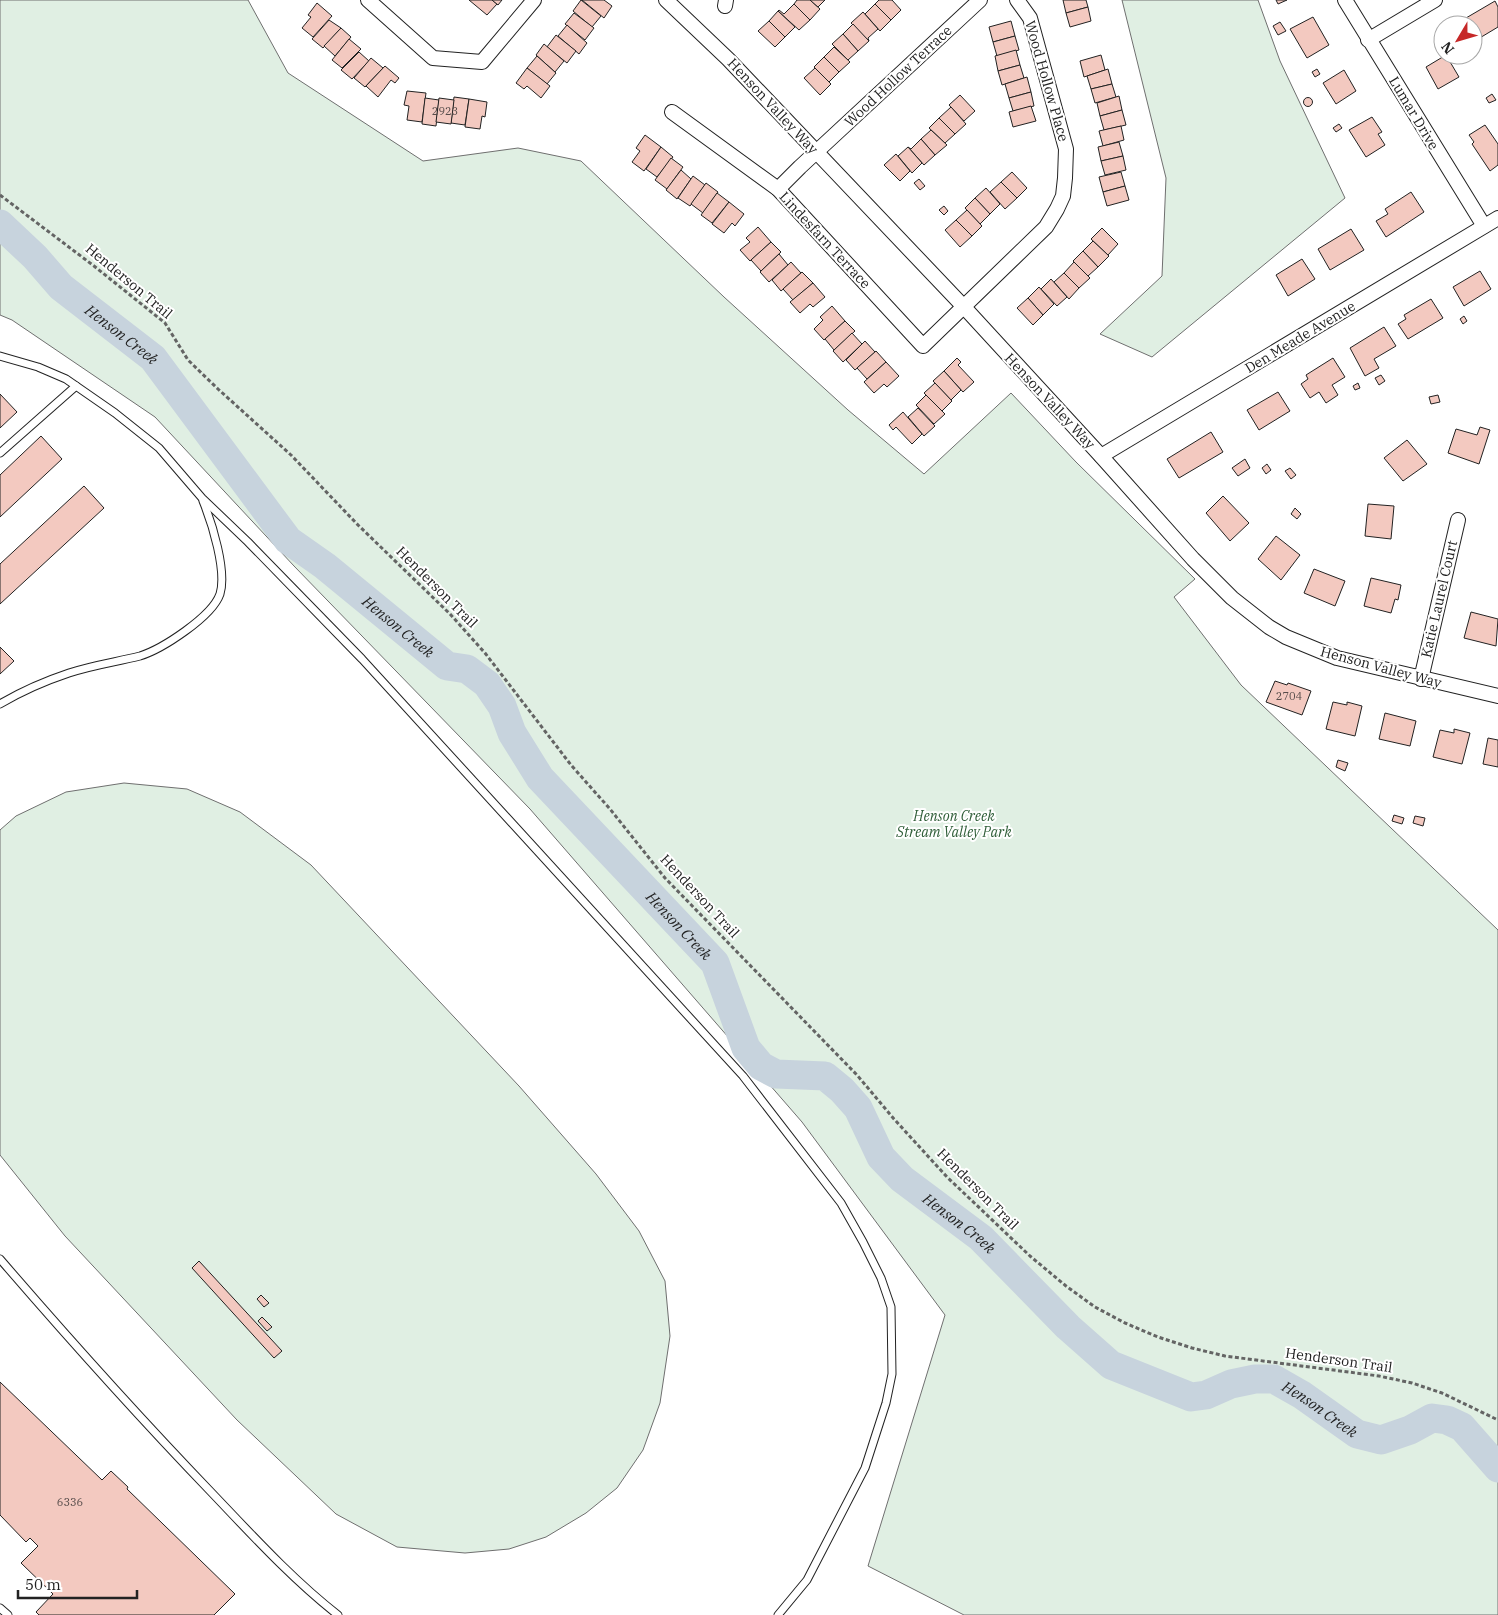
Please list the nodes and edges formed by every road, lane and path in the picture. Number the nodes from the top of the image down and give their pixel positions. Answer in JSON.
{"nodes":[{"id":1,"x":368,"y":0,"type":"edge"},
{"id":2,"x":534,"y":0,"type":"edge"},
{"id":3,"x":666,"y":0,"type":"edge"},
{"id":4,"x":980,"y":0,"type":"edge"},
{"id":5,"x":1017,"y":0,"type":"edge"},
{"id":6,"x":1345,"y":0,"type":"edge"},
{"id":7,"x":1435,"y":0,"type":"edge"},
{"id":8,"x":1368,"y":40,"type":"junction"},
{"id":9,"x":672,"y":112,"type":"dead end"},
{"id":10,"x":816,"y":152,"type":"junction"},
{"id":11,"x":778,"y":189,"type":"junction"},
{"id":12,"x":0,"y":195,"type":"edge"},
{"id":13,"x":1498,"y":218,"type":"edge"},
{"id":14,"x":1484,"y":226,"type":"junction"},
{"id":15,"x":964,"y":307,"type":"junction"},
{"id":16,"x":0,"y":356,"type":"edge"},
{"id":17,"x":76,"y":386,"type":"junction"},
{"id":18,"x":0,"y":453,"type":"edge"},
{"id":19,"x":1101,"y":456,"type":"junction"},
{"id":20,"x":202,"y":498,"type":"junction"},
{"id":21,"x":1458,"y":520,"type":"dead end"},
{"id":22,"x":1421,"y":679,"type":"junction"},
{"id":23,"x":1498,"y":696,"type":"edge"},
{"id":24,"x":0,"y":704,"type":"edge"},
{"id":25,"x":0,"y":1259,"type":"edge"},
{"id":26,"x":1498,"y":1420,"type":"edge"},
{"id":27,"x":0,"y":1608,"type":"edge"},
{"id":28,"x":8,"y":1615,"type":"edge"},
{"id":29,"x":338,"y":1615,"type":"edge"},
{"id":30,"x":778,"y":1615,"type":"edge"}],
"edges":[{"from":1,"to":2,"type":"street"},
{"from":3,"to":10,"type":"street","name":"Henson Valley Way"},
{"from":4,"to":10,"type":"street","name":"Wood Hollow Terrace"},
{"from":5,"to":15,"type":"street","name":"Wood Hollow Place"},
{"from":6,"to":8,"type":"street","name":"Lumar Drive"},
{"from":7,"to":8,"type":"street"},
{"from":8,"to":14,"type":"street","name":"Lumar Drive"},
{"from":9,"to":11,"type":"street","name":"Lindesfarn Terrace"},
{"from":10,"to":11,"type":"street","name":"Wood Hollow Terrace"},
{"from":10,"to":15,"type":"street","name":"Henson Valley Way"},
{"from":11,"to":15,"type":"street","name":"Lindesfarn Terrace"},
{"from":12,"to":26,"type":"path","name":"Henderson Trail"},
{"from":13,"to":14,"type":"street","name":"Den Meade Avenue"},
{"from":14,"to":19,"type":"street","name":"Den Meade Avenue"},
{"from":15,"to":19,"type":"street","name":"Henson Valley Way"},
{"from":16,"to":17,"type":"lane"},
{"from":17,"to":18,"type":"lane"},
{"from":17,"to":20,"type":"lane"},
{"from":19,"to":22,"type":"street","name":"Henson Valley Way"},
{"from":20,"to":24,"type":"lane"},
{"from":20,"to":30,"type":"lane"},
{"from":21,"to":22,"type":"street","name":"Katie Laurel Court"},
{"from":22,"to":23,"type":"street","name":"Henson Valley Way"},
{"from":25,"to":29,"type":"lane"},
{"from":27,"to":28,"type":"lane"}]}
